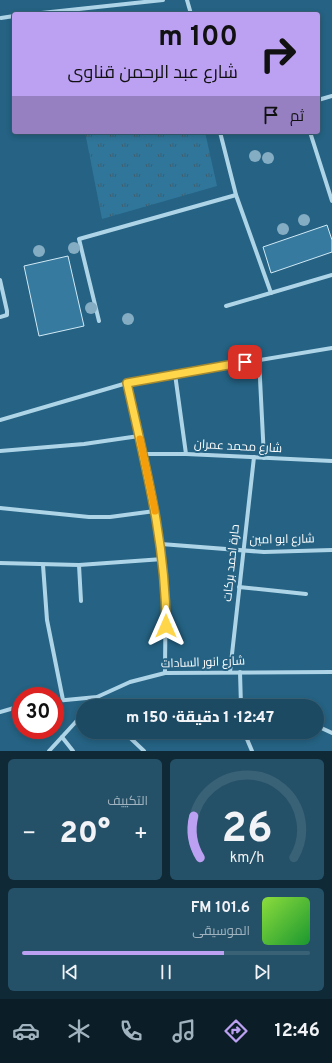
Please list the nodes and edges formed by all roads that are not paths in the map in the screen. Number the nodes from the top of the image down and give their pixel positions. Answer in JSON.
{"nodes":[{"id":1,"x":163,"y":0,"type":"edge"},
{"id":2,"x":187,"y":0,"type":"edge"},
{"id":3,"x":51,"y":12,"type":"edge"},
{"id":4,"x":190,"y":12,"type":"edge"},
{"id":5,"x":12,"y":16,"type":"edge"},
{"id":6,"x":1,"y":18,"type":"dead end"},
{"id":7,"x":332,"y":96,"type":"edge"},
{"id":8,"x":320,"y":99,"type":"edge"},
{"id":9,"x":221,"y":134,"type":"edge"},
{"id":10,"x":311,"y":134,"type":"edge"},
{"id":11,"x":236,"y":195,"type":"junction"},
{"id":12,"x":332,"y":201,"type":"edge"},
{"id":13,"x":332,"y":275,"type":"edge"},
{"id":14,"x":0,"y":280,"type":"edge"},
{"id":15,"x":271,"y":293,"type":"junction"},
{"id":16,"x":226,"y":306,"type":"dead end"},
{"id":17,"x":0,"y":317,"type":"edge"},
{"id":18,"x":99,"y":321,"type":"dead end"},
{"id":19,"x":332,"y":348,"type":"edge"},
{"id":20,"x":258,"y":359,"type":"junction"},
{"id":21,"x":175,"y":374,"type":"junction"},
{"id":22,"x":127,"y":383,"type":"junction"},
{"id":23,"x":0,"y":420,"type":"edge"},
{"id":24,"x":139,"y":436,"type":"junction"},
{"id":25,"x":0,"y":451,"type":"edge"},
{"id":26,"x":143,"y":454,"type":"junction"},
{"id":27,"x":186,"y":454,"type":"junction"},
{"id":28,"x":254,"y":457,"type":"junction"},
{"id":29,"x":264,"y":458,"type":"junction"},
{"id":30,"x":332,"y":461,"type":"edge"},
{"id":31,"x":0,"y":508,"type":"edge"},
{"id":32,"x":155,"y":511,"type":"junction"},
{"id":33,"x":161,"y":544,"type":"junction"},
{"id":34,"x":332,"y":550,"type":"edge"},
{"id":35,"x":243,"y":551,"type":"junction"},
{"id":36,"x":163,"y":559,"type":"junction"},
{"id":37,"x":0,"y":563,"type":"edge"},
{"id":38,"x":43,"y":565,"type":"junction"},
{"id":39,"x":79,"y":565,"type":"junction"},
{"id":40,"x":239,"y":588,"type":"junction"},
{"id":41,"x":306,"y":594,"type":"dead end"},
{"id":42,"x":81,"y":601,"type":"dead end"},
{"id":43,"x":165,"y":672,"type":"junction"},
{"id":44,"x":230,"y":672,"type":"junction"},
{"id":45,"x":240,"y":672,"type":"junction"},
{"id":46,"x":332,"y":672,"type":"edge"},
{"id":47,"x":60,"y":687,"type":"edge"},
{"id":48,"x":97,"y":697,"type":"joint"},
{"id":49,"x":241,"y":699,"type":"edge"},
{"id":50,"x":64,"y":700,"type":"edge"},
{"id":51,"x":12,"y":709,"type":"edge"},
{"id":52,"x":0,"y":712,"type":"edge"},
{"id":53,"x":76,"y":722,"type":"edge"},
{"id":54,"x":64,"y":735,"type":"edge"},
{"id":55,"x":60,"y":739,"type":"edge"},
{"id":56,"x":64,"y":739,"type":"edge"},
{"id":57,"x":131,"y":739,"type":"edge"},
{"id":58,"x":247,"y":739,"type":"edge"},
{"id":59,"x":49,"y":751,"type":"edge"},
{"id":60,"x":73,"y":751,"type":"edge"},
{"id":61,"x":144,"y":751,"type":"edge"},
{"id":62,"x":252,"y":751,"type":"edge"}],
"edges":[{"from":1,"to":3,"type":"street"},
{"from":2,"to":4,"type":"street"},
{"from":5,"to":6,"type":"street"},
{"from":7,"to":8,"type":"street"},
{"from":9,"to":11,"type":"street"},
{"from":10,"to":12,"type":"street"},
{"from":11,"to":15,"type":"street"},
{"from":11,"to":18,"type":"street"},
{"from":13,"to":15,"type":"street"},
{"from":14,"to":17,"type":"street"},
{"from":15,"to":16,"type":"street"},
{"from":19,"to":20,"type":"street"},
{"from":20,"to":21,"type":"street"},
{"from":20,"to":29,"type":"street"},
{"from":21,"to":22,"type":"street"},
{"from":21,"to":27,"type":"street"},
{"from":22,"to":23,"type":"street"},
{"from":22,"to":24,"type":"street"},
{"from":24,"to":25,"type":"street"},
{"from":24,"to":26,"type":"street"},
{"from":26,"to":27,"type":"street","name":"شارع محمد عمران"},
{"from":26,"to":32,"type":"street"},
{"from":27,"to":28,"type":"street","name":"شارع محمد عمران"},
{"from":28,"to":29,"type":"street","name":"شارع محمد عمران"},
{"from":28,"to":35,"type":"street","name":"حارة احمد بركات"},
{"from":29,"to":30,"type":"street","name":"شارع محمد عمران"},
{"from":31,"to":32,"type":"street"},
{"from":32,"to":33,"type":"street"},
{"from":33,"to":35,"type":"street","name":"شارع ابو امين"},
{"from":33,"to":36,"type":"street"},
{"from":34,"to":35,"type":"street","name":"شارع ابو امين"},
{"from":35,"to":40,"type":"street","name":"حارة احمد بركات"},
{"from":36,"to":39,"type":"street"},
{"from":36,"to":43,"type":"street"},
{"from":37,"to":38,"type":"street"},
{"from":38,"to":39,"type":"street"},
{"from":38,"to":47,"type":"street"},
{"from":39,"to":42,"type":"street"},
{"from":40,"to":41,"type":"street"},
{"from":40,"to":44,"type":"street","name":"حارة احمد بركات"},
{"from":43,"to":44,"type":"street","name":"شارع انور السادات"},
{"from":43,"to":48,"type":"street","name":"شارع انور السادات"},
{"from":44,"to":45,"type":"street","name":"شارع انور السادات"},
{"from":45,"to":46,"type":"street","name":"شارع انور السادات"},
{"from":45,"to":49,"type":"street"},
{"from":48,"to":50,"type":"street","name":"شارع انور السادات"},
{"from":51,"to":52,"type":"street"},
{"from":53,"to":54,"type":"street"},
{"from":55,"to":59,"type":"street"},
{"from":56,"to":60,"type":"street"},
{"from":57,"to":61,"type":"street"},
{"from":58,"to":62,"type":"street"}]}
